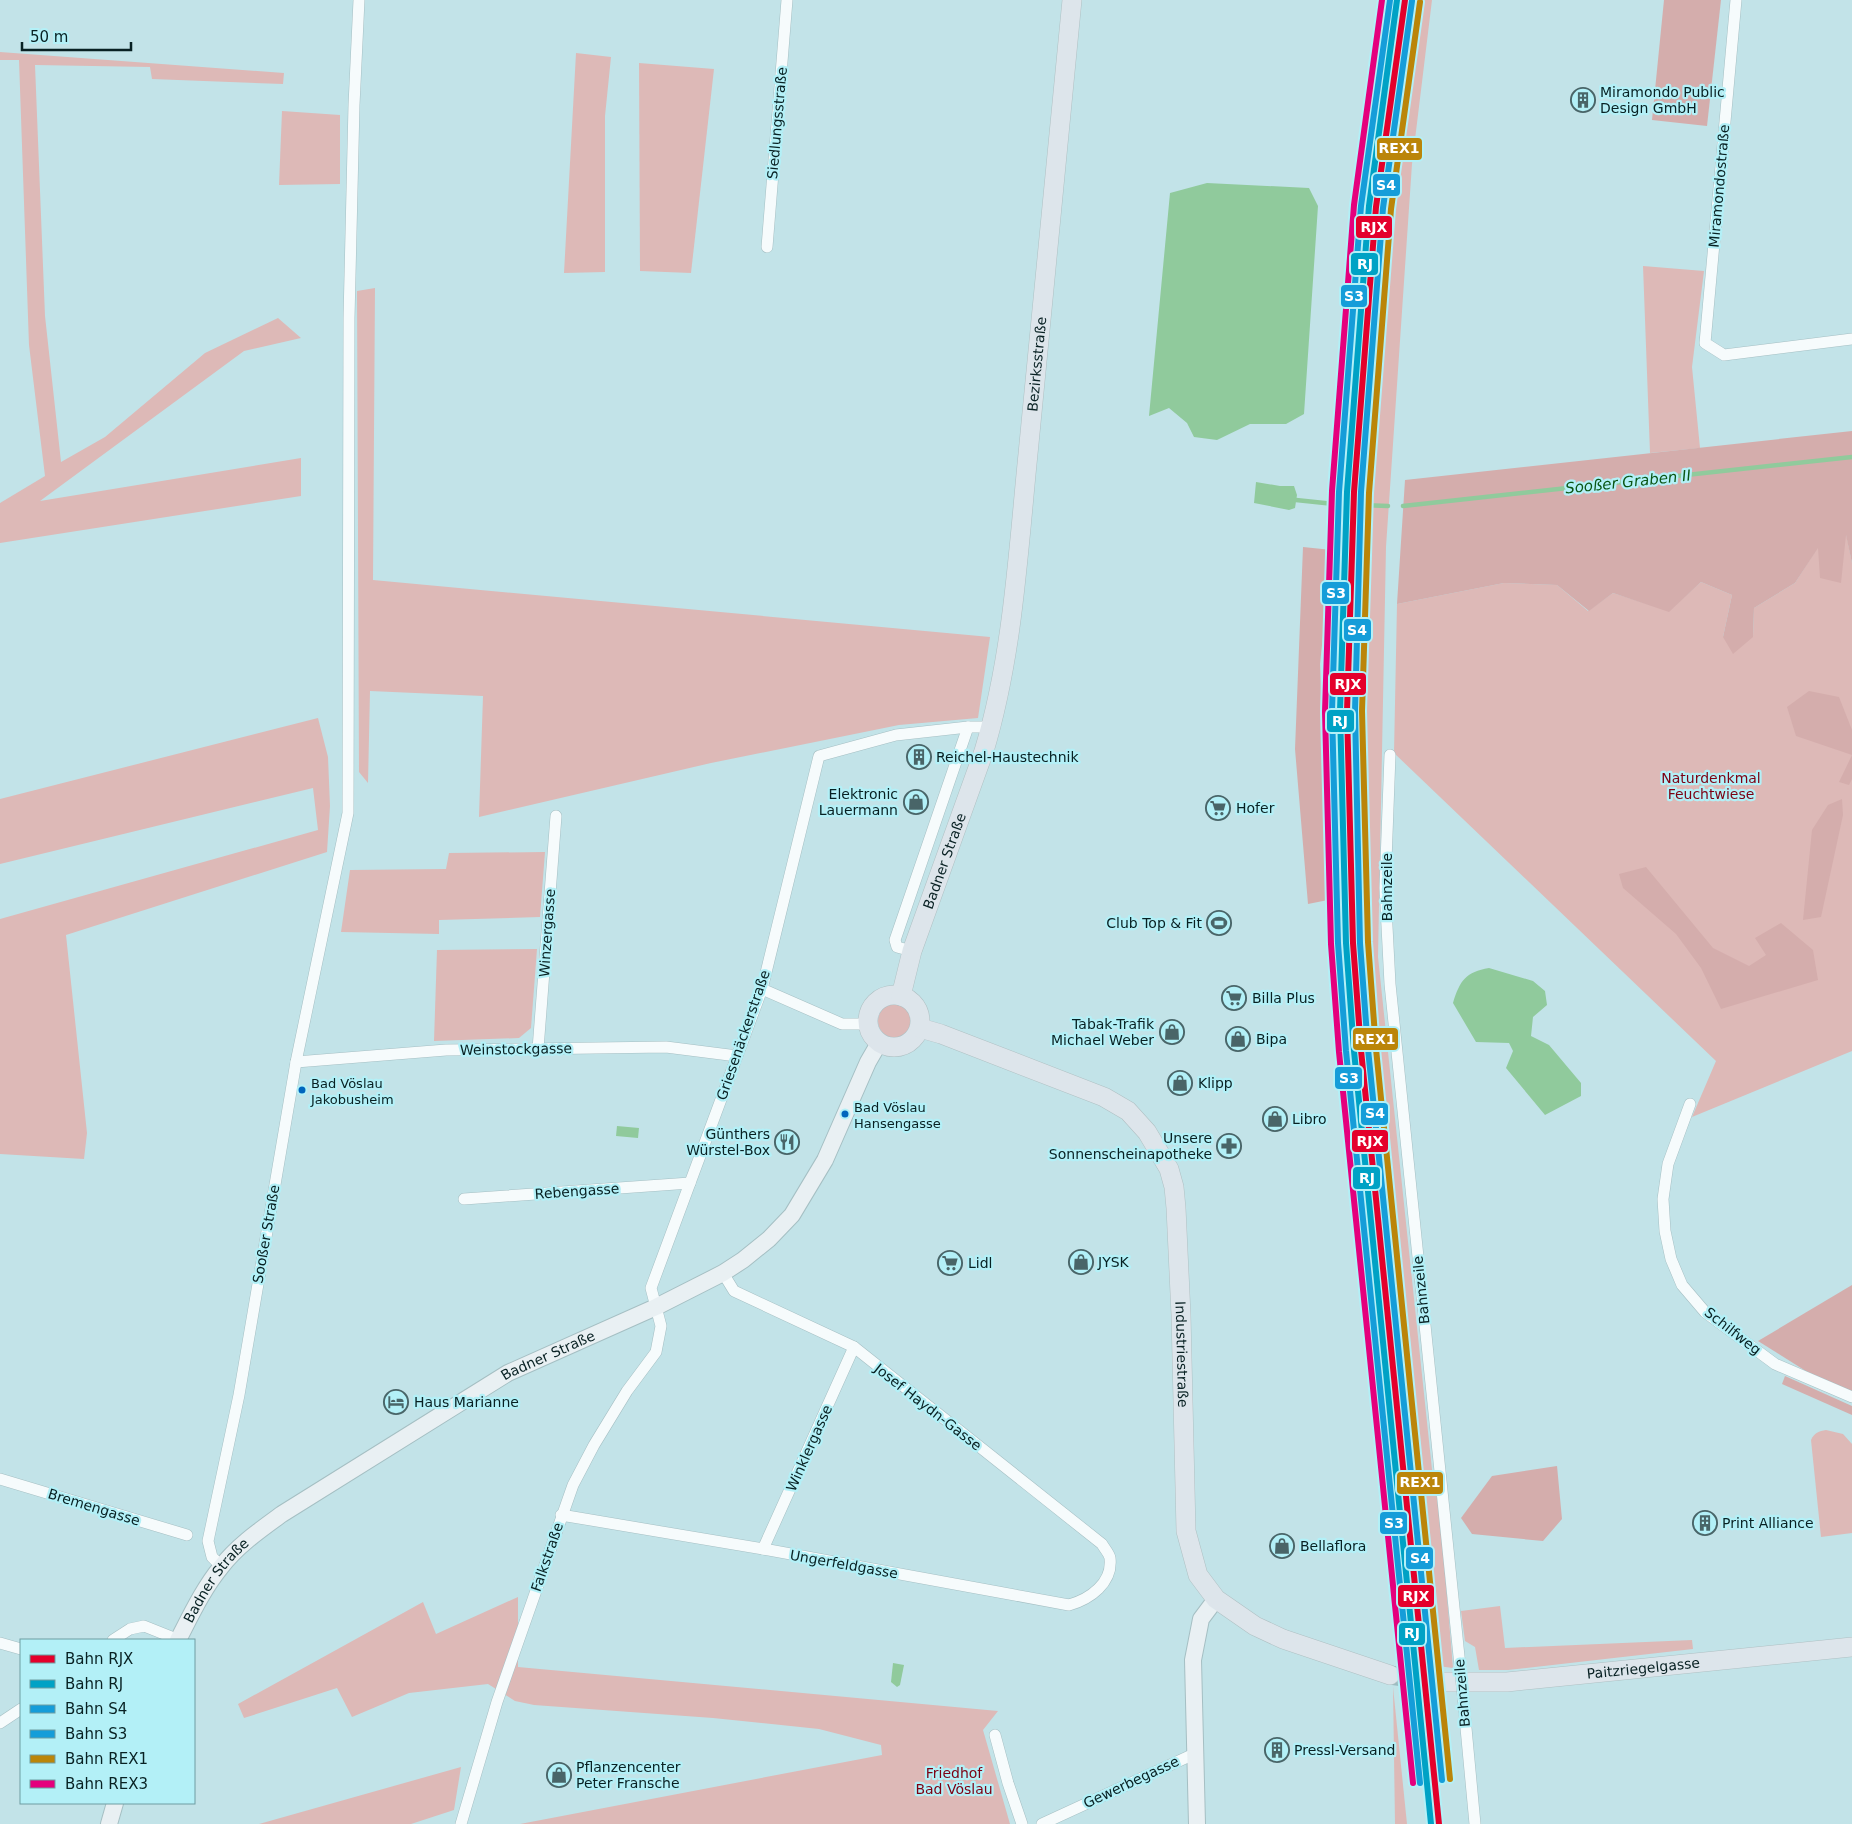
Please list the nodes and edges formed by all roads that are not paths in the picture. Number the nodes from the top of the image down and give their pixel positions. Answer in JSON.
{"nodes":[{"id":1,"x":359,"y":0,"type":"edge"},
{"id":2,"x":787,"y":0,"type":"edge"},
{"id":3,"x":1072,"y":0,"type":"edge"},
{"id":4,"x":1736,"y":0,"type":"edge"},
{"id":5,"x":767,"y":247,"type":"dead end"},
{"id":6,"x":1852,"y":339,"type":"edge"},
{"id":7,"x":968,"y":727,"type":"junction"},
{"id":8,"x":991,"y":727,"type":"junction"},
{"id":9,"x":1390,"y":755,"type":"dead end"},
{"id":10,"x":556,"y":816,"type":"dead end"},
{"id":11,"x":912,"y":951,"type":"junction"},
{"id":12,"x":762,"y":990,"type":"junction"},
{"id":13,"x":901,"y":996,"type":"junction"},
{"id":14,"x":868,"y":1024,"type":"junction"},
{"id":15,"x":920,"y":1028,"type":"junction"},
{"id":16,"x":879,"y":1043,"type":"junction"},
{"id":17,"x":538,"y":1049,"type":"junction"},
{"id":18,"x":737,"y":1056,"type":"junction"},
{"id":19,"x":296,"y":1062,"type":"junction"},
{"id":20,"x":1690,"y":1104,"type":"dead end"},
{"id":21,"x":690,"y":1183,"type":"junction"},
{"id":22,"x":464,"y":1200,"type":"dead end"},
{"id":23,"x":723,"y":1273,"type":"junction"},
{"id":24,"x":656,"y":1307,"type":"junction"},
{"id":25,"x":854,"y":1347,"type":"junction"},
{"id":26,"x":1852,"y":1397,"type":"edge"},
{"id":27,"x":0,"y":1479,"type":"edge"},
{"id":28,"x":561,"y":1515,"type":"junction"},
{"id":29,"x":187,"y":1535,"type":"dead end"},
{"id":30,"x":764,"y":1549,"type":"junction"},
{"id":31,"x":221,"y":1566,"type":"junction"},
{"id":32,"x":1110,"y":1569,"type":"joint"},
{"id":33,"x":1216,"y":1599,"type":"junction"},
{"id":34,"x":115,"y":1639,"type":"edge"},
{"id":35,"x":176,"y":1639,"type":"edge"},
{"id":36,"x":179,"y":1639,"type":"edge"},
{"id":37,"x":0,"y":1643,"type":"edge"},
{"id":38,"x":1852,"y":1647,"type":"edge"},
{"id":39,"x":20,"y":1649,"type":"edge"},
{"id":40,"x":1390,"y":1675,"type":"tunnel mouth"},
{"id":41,"x":1434,"y":1682,"type":"tunnel mouth"},
{"id":42,"x":20,"y":1710,"type":"edge"},
{"id":43,"x":0,"y":1723,"type":"edge"},
{"id":44,"x":995,"y":1735,"type":"dead end"},
{"id":45,"x":1194,"y":1754,"type":"junction"},
{"id":46,"x":115,"y":1804,"type":"edge"},
{"id":47,"x":109,"y":1824,"type":"edge"},
{"id":48,"x":461,"y":1824,"type":"edge"},
{"id":49,"x":1022,"y":1824,"type":"edge"},
{"id":50,"x":1042,"y":1824,"type":"edge"},
{"id":51,"x":1197,"y":1824,"type":"edge"},
{"id":52,"x":1475,"y":1824,"type":"edge"}],
"edges":[{"from":1,"to":19,"type":"street","name":"Sooßer Straße"},
{"from":2,"to":5,"type":"street","name":"Siedlungsstraße"},
{"from":3,"to":8,"type":"main road","name":"Bezirksstraße"},
{"from":4,"to":6,"type":"street","name":"Miramondostraße"},
{"from":7,"to":8,"type":"street"},
{"from":7,"to":11,"type":"street"},
{"from":7,"to":12,"type":"street","name":"Griesenäckerstraße"},
{"from":8,"to":11,"type":"main road","name":"Badner Straße"},
{"from":9,"to":52,"type":"street","name":"Bahnzeile","bridge":true},
{"from":10,"to":17,"type":"street","name":"Winzergasse"},
{"from":11,"to":13,"type":"main road","name":"Badner Straße"},
{"from":12,"to":14,"type":"street"},
{"from":12,"to":18,"type":"street","name":"Griesenäckerstraße"},
{"from":13,"to":14,"type":"main road"},
{"from":13,"to":15,"type":"main road"},
{"from":14,"to":16,"type":"main road"},
{"from":15,"to":16,"type":"main road"},
{"from":15,"to":33,"type":"main road","name":"Industriestraße"},
{"from":16,"to":23,"type":"street","name":"Badner Straße"},
{"from":17,"to":18,"type":"street","name":"Weinstockgasse"},
{"from":17,"to":19,"type":"street","name":"Weinstockgasse"},
{"from":18,"to":21,"type":"street","name":"Griesenäckerstraße"},
{"from":19,"to":31,"type":"street","name":"Sooßer Straße"},
{"from":20,"to":26,"type":"street","name":"Schilfweg"},
{"from":21,"to":22,"type":"street","name":"Rebengasse"},
{"from":21,"to":24,"type":"street","name":"Griesenäckerstraße"},
{"from":23,"to":24,"type":"street","name":"Badner Straße"},
{"from":23,"to":25,"type":"street","name":"Josef Haydn-Gasse"},
{"from":24,"to":28,"type":"street","name":"Falkstraße"},
{"from":24,"to":31,"type":"street","name":"Badner Straße"},
{"from":25,"to":30,"type":"street","name":"Winklergasse"},
{"from":25,"to":32,"type":"street","name":"Josef Haydn-Gasse"},
{"from":27,"to":29,"type":"street","name":"Bremengasse"},
{"from":28,"to":30,"type":"street","name":"Ungerfeldgasse"},
{"from":28,"to":48,"type":"street","name":"Falkstraße"},
{"from":30,"to":32,"type":"street","name":"Ungerfeldgasse"},
{"from":31,"to":36,"type":"street","name":"Badner Straße"},
{"from":33,"to":40,"type":"main road"},
{"from":33,"to":45,"type":"street"},
{"from":34,"to":35,"type":"street"},
{"from":37,"to":39,"type":"street"},
{"from":38,"to":41,"type":"main road","name":"Paitzriegelgasse"},
{"from":42,"to":43,"type":"street"},
{"from":44,"to":49,"type":"street"},
{"from":45,"to":50,"type":"street","name":"Gewerbegasse"},
{"from":45,"to":51,"type":"street"},
{"from":46,"to":47,"type":"street"}]}
